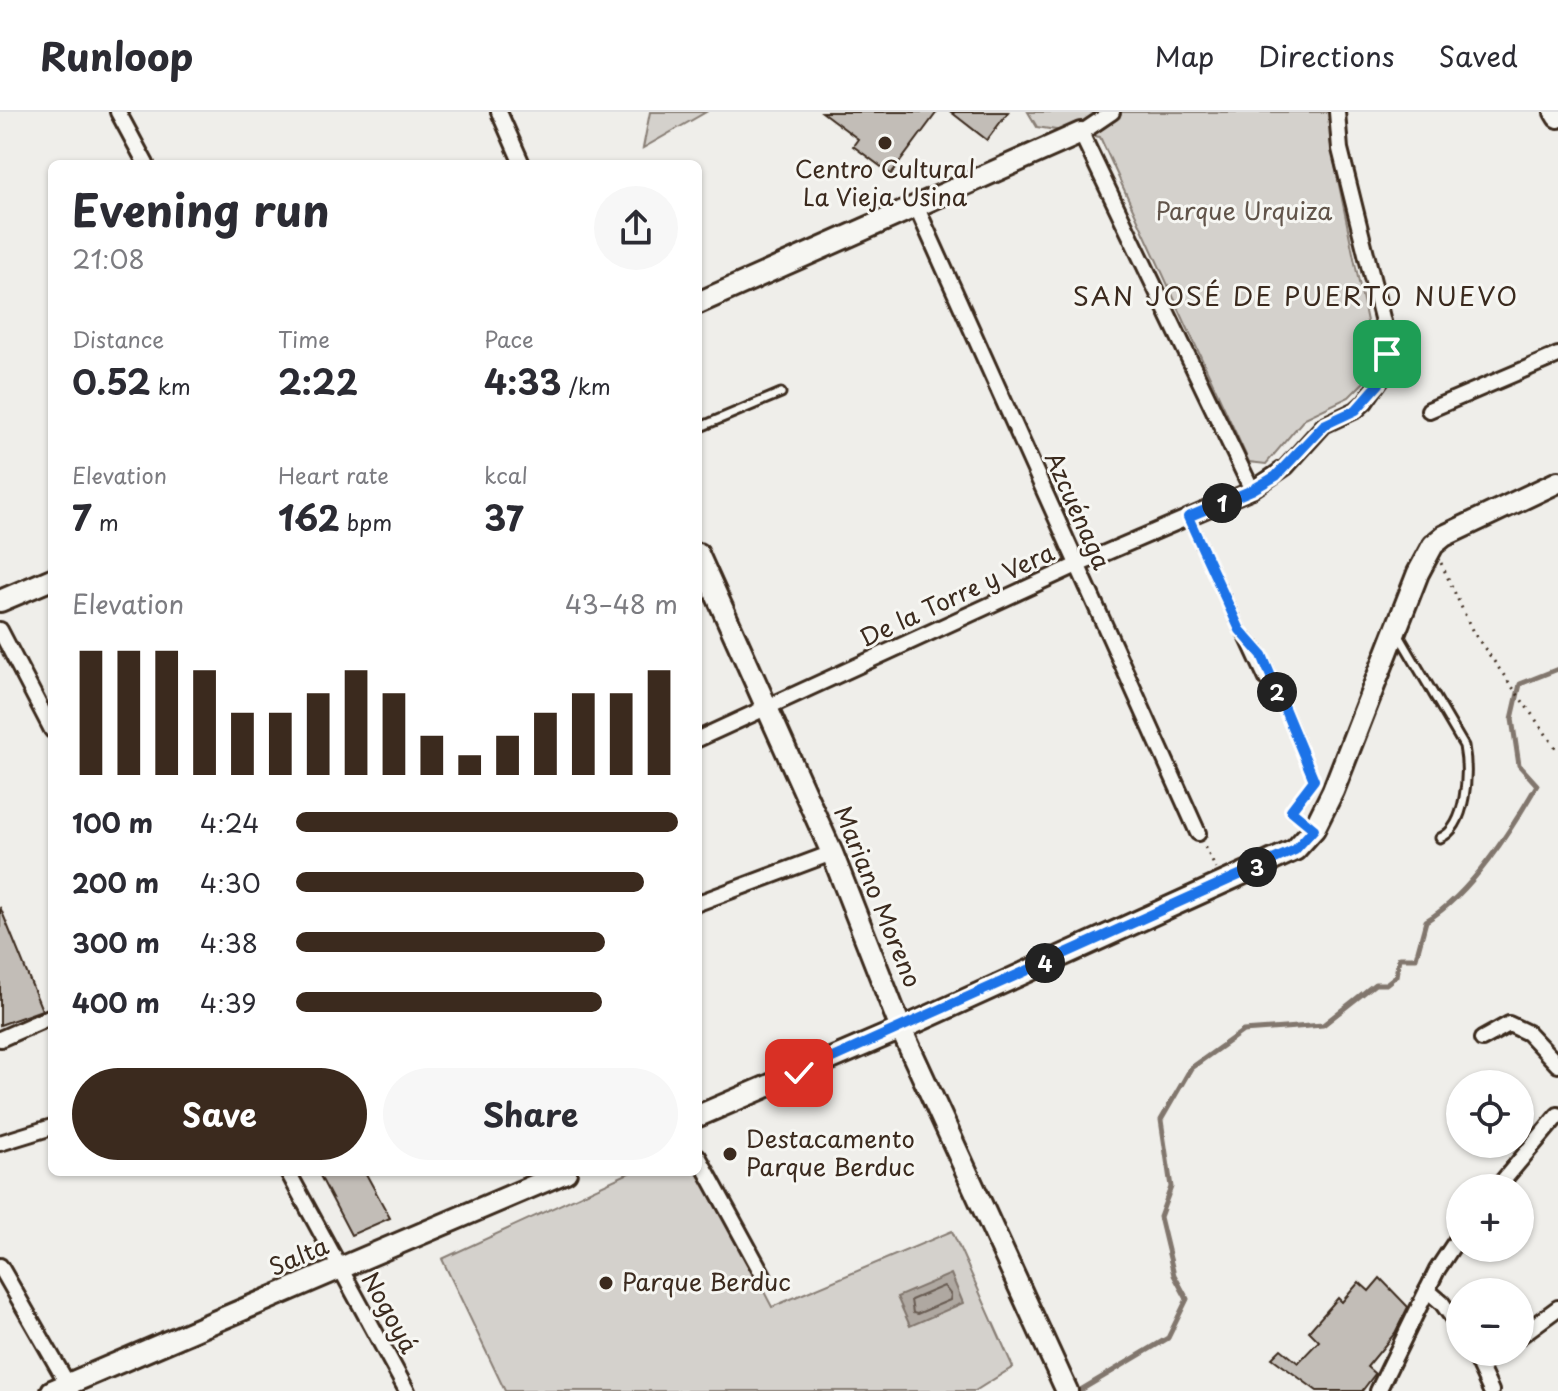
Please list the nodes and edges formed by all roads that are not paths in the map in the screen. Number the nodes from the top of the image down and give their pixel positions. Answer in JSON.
{"nodes":[{"id":1,"x":118,"y":112,"type":"edge"},
{"id":2,"x":499,"y":112,"type":"edge"},
{"id":3,"x":1112,"y":112,"type":"edge"},
{"id":4,"x":1337,"y":112,"type":"edge"},
{"id":5,"x":1081,"y":133,"type":"junction"},
{"id":6,"x":144,"y":160,"type":"edge"},
{"id":7,"x":520,"y":160,"type":"edge"},
{"id":8,"x":917,"y":208,"type":"junction"},
{"id":9,"x":702,"y":301,"type":"edge"},
{"id":10,"x":1558,"y":355,"type":"edge"},
{"id":11,"x":781,"y":393,"type":"dead end"},
{"id":12,"x":1429,"y":410,"type":"dead end"},
{"id":13,"x":702,"y":426,"type":"edge"},
{"id":14,"x":1558,"y":482,"type":"edge"},
{"id":15,"x":1252,"y":490,"type":"junction"},
{"id":16,"x":1188,"y":517,"type":"junction"},
{"id":17,"x":702,"y":563,"type":"edge"},
{"id":18,"x":1077,"y":565,"type":"junction"},
{"id":19,"x":48,"y":581,"type":"edge"},
{"id":20,"x":0,"y":601,"type":"edge"},
{"id":21,"x":0,"y":630,"type":"edge"},
{"id":22,"x":1240,"y":630,"type":"junction"},
{"id":23,"x":1396,"y":630,"type":"junction"},
{"id":24,"x":1264,"y":681,"type":"dead end"},
{"id":25,"x":769,"y":707,"type":"junction"},
{"id":26,"x":48,"y":722,"type":"edge"},
{"id":27,"x":702,"y":737,"type":"edge"},
{"id":28,"x":1300,"y":745,"type":"road end"},
{"id":29,"x":1198,"y":833,"type":"road end"},
{"id":30,"x":1440,"y":838,"type":"dead end"},
{"id":31,"x":832,"y":853,"type":"junction"},
{"id":32,"x":702,"y":902,"type":"edge"},
{"id":33,"x":48,"y":1018,"type":"edge"},
{"id":34,"x":901,"y":1029,"type":"junction"},
{"id":35,"x":0,"y":1039,"type":"edge"},
{"id":36,"x":1482,"y":1039,"type":"dead end"},
{"id":37,"x":1558,"y":1065,"type":"edge"},
{"id":38,"x":702,"y":1114,"type":"edge"},
{"id":39,"x":1558,"y":1115,"type":"edge"},
{"id":40,"x":48,"y":1128,"type":"edge"},
{"id":41,"x":0,"y":1143,"type":"edge"},
{"id":42,"x":702,"y":1163,"type":"edge"},
{"id":43,"x":1509,"y":1174,"type":"edge"},
{"id":44,"x":290,"y":1176,"type":"edge"},
{"id":45,"x":557,"y":1176,"type":"edge"},
{"id":46,"x":1446,"y":1258,"type":"edge"},
{"id":47,"x":0,"y":1266,"type":"edge"},
{"id":48,"x":339,"y":1268,"type":"junction"},
{"id":49,"x":763,"y":1275,"type":"dead end"},
{"id":50,"x":1427,"y":1290,"type":"junction"},
{"id":51,"x":1558,"y":1308,"type":"edge"},
{"id":52,"x":1446,"y":1309,"type":"edge"},
{"id":53,"x":1534,"y":1326,"type":"edge"},
{"id":54,"x":1480,"y":1366,"type":"edge"},
{"id":55,"x":64,"y":1389,"type":"edge"},
{"id":56,"x":407,"y":1391,"type":"edge"},
{"id":57,"x":1067,"y":1391,"type":"edge"},
{"id":58,"x":1378,"y":1391,"type":"edge"},
{"id":59,"x":1491,"y":1391,"type":"edge"}],
"edges":[{"from":1,"to":6,"type":"street"},
{"from":2,"to":7,"type":"street"},
{"from":3,"to":5,"type":"street"},
{"from":4,"to":15,"type":"street","name":"De la Torre y Vera"},
{"from":5,"to":8,"type":"street"},
{"from":5,"to":15,"type":"street"},
{"from":8,"to":9,"type":"street"},
{"from":8,"to":18,"type":"street","name":"Azcuénaga"},
{"from":10,"to":12,"type":"street"},
{"from":11,"to":13,"type":"lane"},
{"from":14,"to":23,"type":"street"},
{"from":15,"to":16,"type":"street","name":"De la Torre y Vera"},
{"from":16,"to":18,"type":"street","name":"De la Torre y Vera"},
{"from":16,"to":22,"type":"lane"},
{"from":17,"to":25,"type":"street","name":"Mariano Moreno"},
{"from":18,"to":25,"type":"street","name":"De la Torre y Vera"},
{"from":18,"to":29,"type":"street","name":"Azcuénaga"},
{"from":19,"to":20,"type":"street"},
{"from":21,"to":26,"type":"street"},
{"from":22,"to":24,"type":"lane"},
{"from":22,"to":28,"type":"lane"},
{"from":23,"to":30,"type":"lane"},
{"from":23,"to":34,"type":"street"},
{"from":25,"to":27,"type":"street","name":"De la Torre y Vera"},
{"from":25,"to":31,"type":"street","name":"Mariano Moreno"},
{"from":31,"to":32,"type":"street"},
{"from":31,"to":34,"type":"street","name":"Mariano Moreno"},
{"from":33,"to":35,"type":"street"},
{"from":34,"to":38,"type":"street"},
{"from":34,"to":57,"type":"street","name":"Mariano Moreno"},
{"from":36,"to":37,"type":"street"},
{"from":39,"to":43,"type":"street"},
{"from":40,"to":41,"type":"street"},
{"from":42,"to":49,"type":"street"},
{"from":44,"to":48,"type":"street","name":"Nogoyá"},
{"from":45,"to":48,"type":"street","name":"Salta"},
{"from":46,"to":50,"type":"street"},
{"from":47,"to":55,"type":"street"},
{"from":48,"to":55,"type":"street","name":"Salta"},
{"from":48,"to":56,"type":"street","name":"Nogoyá"},
{"from":50,"to":52,"type":"street"},
{"from":50,"to":58,"type":"street"},
{"from":51,"to":53,"type":"street"},
{"from":54,"to":59,"type":"street"}]}
